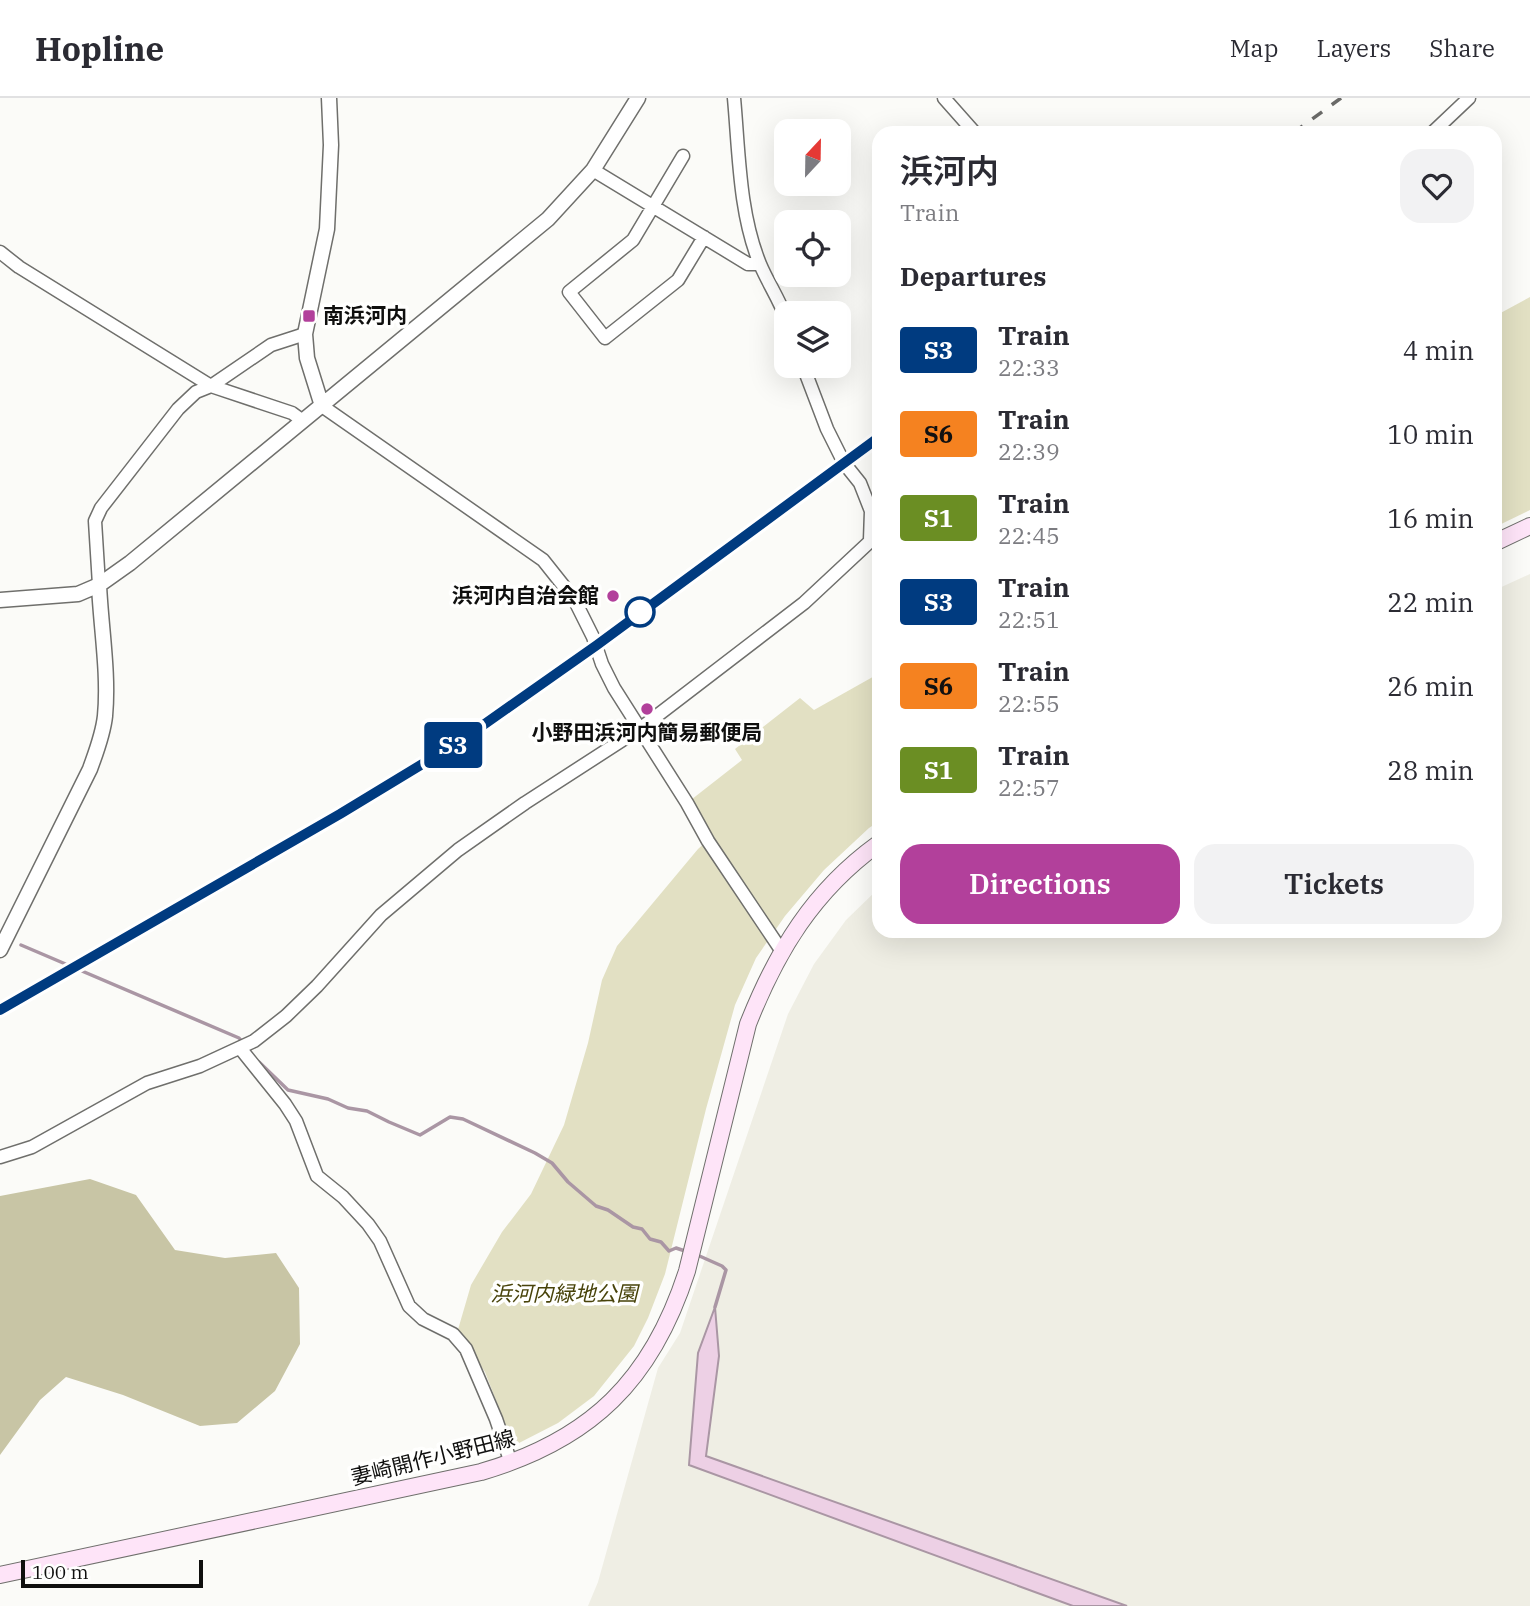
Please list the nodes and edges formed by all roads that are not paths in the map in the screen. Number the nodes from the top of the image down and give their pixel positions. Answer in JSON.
{"nodes":[{"id":1,"x":328,"y":98,"type":"edge"},
{"id":2,"x":638,"y":98,"type":"edge"},
{"id":3,"x":733,"y":98,"type":"edge"},
{"id":4,"x":944,"y":98,"type":"edge"},
{"id":5,"x":1469,"y":98,"type":"edge"},
{"id":6,"x":969,"y":126,"type":"edge"},
{"id":7,"x":1439,"y":126,"type":"edge"},
{"id":8,"x":683,"y":156,"type":"dead end"},
{"id":9,"x":593,"y":170,"type":"junction"},
{"id":10,"x":653,"y":206,"type":"junction"},
{"id":11,"x":704,"y":237,"type":"junction"},
{"id":12,"x":0,"y":252,"type":"edge"},
{"id":13,"x":760,"y":264,"type":"junction"},
{"id":14,"x":780,"y":301,"type":"edge"},
{"id":15,"x":305,"y":334,"type":"junction"},
{"id":16,"x":808,"y":378,"type":"edge"},
{"id":17,"x":211,"y":386,"type":"junction"},
{"id":18,"x":322,"y":406,"type":"junction"},
{"id":19,"x":303,"y":421,"type":"junction"},
{"id":20,"x":872,"y":520,"type":"edge"},
{"id":21,"x":1530,"y":526,"type":"edge"},
{"id":22,"x":872,"y":539,"type":"edge"},
{"id":23,"x":1502,"y":539,"type":"edge"},
{"id":24,"x":99,"y":585,"type":"junction"},
{"id":25,"x":0,"y":600,"type":"edge"},
{"id":26,"x":640,"y":728,"type":"junction"},
{"id":27,"x":872,"y":849,"type":"edge"},
{"id":28,"x":0,"y":950,"type":"edge"},
{"id":29,"x":781,"y":950,"type":"junction"},
{"id":30,"x":240,"y":1048,"type":"junction"},
{"id":31,"x":0,"y":1157,"type":"edge"},
{"id":32,"x":511,"y":1463,"type":"junction"},
{"id":33,"x":0,"y":1575,"type":"edge"}],
"edges":[{"from":1,"to":15,"type":"street"},
{"from":2,"to":9,"type":"street"},
{"from":3,"to":13,"type":"street"},
{"from":4,"to":6,"type":"street"},
{"from":5,"to":7,"type":"street"},
{"from":8,"to":10,"type":"street"},
{"from":9,"to":10,"type":"street"},
{"from":9,"to":18,"type":"street"},
{"from":10,"to":11,"type":"street"},
{"from":10,"to":11,"type":"street"},
{"from":11,"to":13,"type":"street"},
{"from":12,"to":17,"type":"street"},
{"from":13,"to":14,"type":"street"},
{"from":15,"to":17,"type":"street"},
{"from":15,"to":18,"type":"street"},
{"from":16,"to":20,"type":"street"},
{"from":17,"to":19,"type":"street"},
{"from":17,"to":24,"type":"street"},
{"from":18,"to":19,"type":"street"},
{"from":18,"to":26,"type":"street"},
{"from":19,"to":24,"type":"street"},
{"from":21,"to":23,"type":"main road"},
{"from":22,"to":26,"type":"street"},
{"from":24,"to":25,"type":"street"},
{"from":24,"to":28,"type":"street"},
{"from":26,"to":29,"type":"street"},
{"from":26,"to":30,"type":"street"},
{"from":27,"to":29,"type":"main road","name":"妻崎開作小野田線"},
{"from":29,"to":32,"type":"main road","name":"妻崎開作小野田線"},
{"from":30,"to":31,"type":"street"},
{"from":30,"to":32,"type":"street"},
{"from":32,"to":33,"type":"main road","name":"妻崎開作小野田線"}]}
